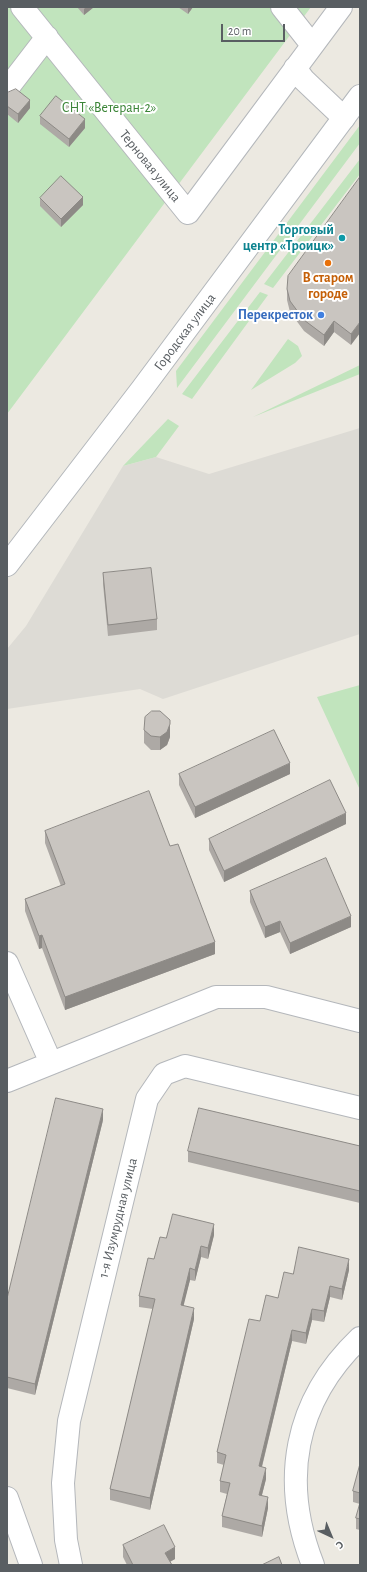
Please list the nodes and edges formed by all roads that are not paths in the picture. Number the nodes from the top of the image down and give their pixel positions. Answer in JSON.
{"nodes":[{"id":1,"x":22,"y":7,"type":"edge"},
{"id":2,"x":282,"y":7,"type":"edge"},
{"id":3,"x":341,"y":7,"type":"edge"},
{"id":4,"x":47,"y":37,"type":"junction"},
{"id":5,"x":312,"y":45,"type":"junction"},
{"id":6,"x":295,"y":68,"type":"junction"},
{"id":7,"x":7,"y":89,"type":"edge"},
{"id":8,"x":360,"y":96,"type":"edge"},
{"id":9,"x":344,"y":118,"type":"junction"},
{"id":10,"x":7,"y":565,"type":"edge"},
{"id":11,"x":7,"y":963,"type":"edge"},
{"id":12,"x":360,"y":1021,"type":"edge"},
{"id":13,"x":51,"y":1063,"type":"junction"},
{"id":14,"x":7,"y":1081,"type":"edge"},
{"id":15,"x":360,"y":1108,"type":"edge"},
{"id":16,"x":360,"y":1338,"type":"edge"},
{"id":17,"x":7,"y":1498,"type":"edge"},
{"id":18,"x":32,"y":1565,"type":"edge"},
{"id":19,"x":71,"y":1565,"type":"edge"},
{"id":20,"x":313,"y":1565,"type":"edge"}],
"edges":[{"from":1,"to":4,"type":"street","name":"Терновая улица"},
{"from":2,"to":5,"type":"street"},
{"from":3,"to":5,"type":"street"},
{"from":4,"to":6,"type":"street","name":"Терновая улица"},
{"from":4,"to":7,"type":"street"},
{"from":5,"to":6,"type":"street"},
{"from":6,"to":9,"type":"street"},
{"from":8,"to":9,"type":"street","name":"Городская улица"},
{"from":9,"to":10,"type":"street","name":"Городская улица"},
{"from":11,"to":13,"type":"street"},
{"from":12,"to":13,"type":"street"},
{"from":13,"to":14,"type":"street"},
{"from":15,"to":19,"type":"street","name":"1-я Изумрудная улица"},
{"from":16,"to":20,"type":"street"},
{"from":17,"to":18,"type":"street"}]}
